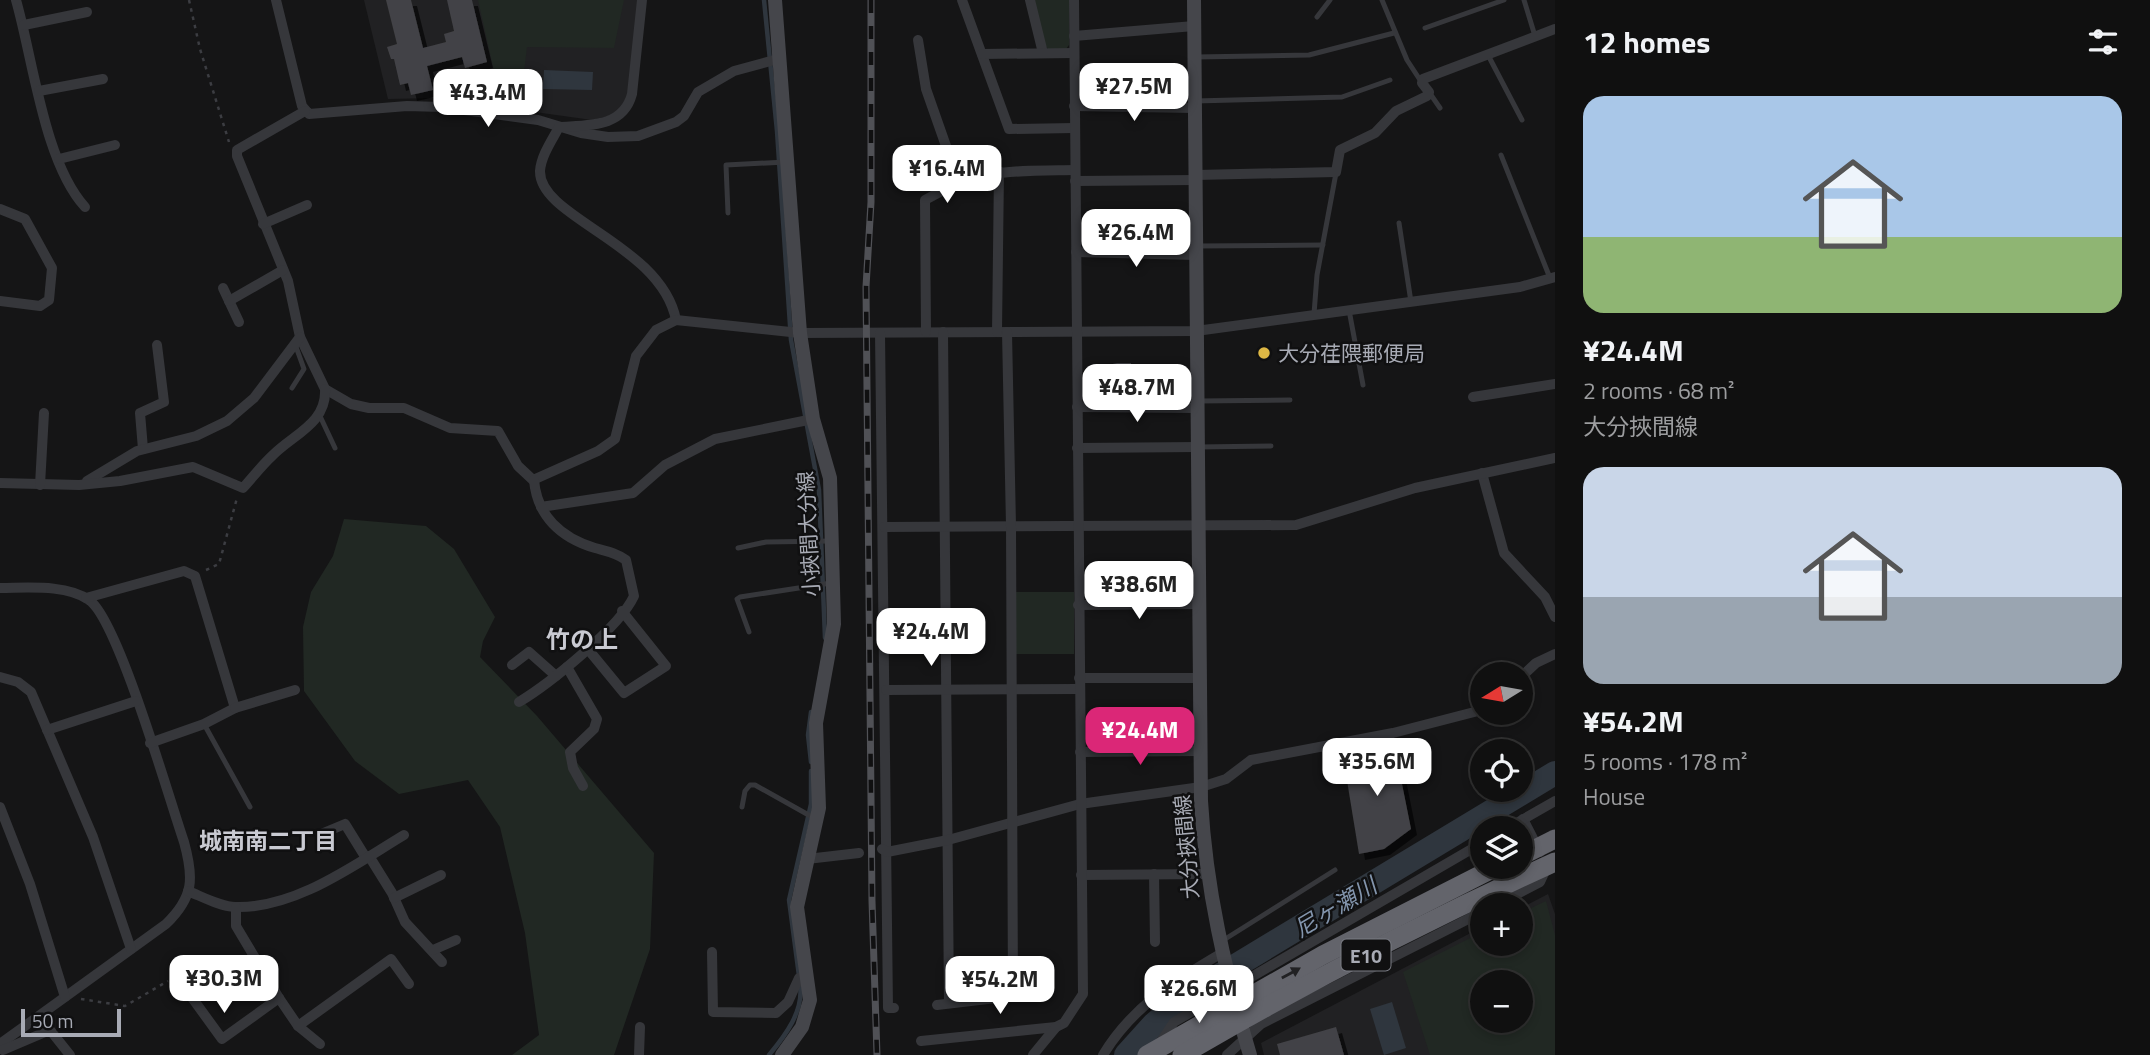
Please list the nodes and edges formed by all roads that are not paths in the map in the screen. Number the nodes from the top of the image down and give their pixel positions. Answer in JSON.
{"nodes":[{"id":1,"x":16,"y":0,"type":"edge"},
{"id":2,"x":276,"y":0,"type":"edge"},
{"id":3,"x":642,"y":0,"type":"edge"},
{"id":4,"x":775,"y":0,"type":"edge"},
{"id":5,"x":961,"y":0,"type":"edge"},
{"id":6,"x":1030,"y":0,"type":"edge"},
{"id":7,"x":1074,"y":0,"type":"edge"},
{"id":8,"x":1194,"y":0,"type":"edge"},
{"id":9,"x":1330,"y":0,"type":"edge"},
{"id":10,"x":1381,"y":0,"type":"edge"},
{"id":11,"x":1504,"y":0,"type":"edge"},
{"id":12,"x":1524,"y":0,"type":"edge"},
{"id":13,"x":87,"y":12,"type":"dead end"},
{"id":14,"x":1317,"y":17,"type":"dead end"},
{"id":15,"x":24,"y":25,"type":"junction"},
{"id":16,"x":1194,"y":26,"type":"junction"},
{"id":17,"x":1425,"y":28,"type":"dead end"},
{"id":18,"x":1555,"y":29,"type":"edge"},
{"id":19,"x":1394,"y":33,"type":"junction"},
{"id":20,"x":1074,"y":36,"type":"junction"},
{"id":21,"x":1535,"y":36,"type":"junction"},
{"id":22,"x":918,"y":40,"type":"dead end"},
{"id":23,"x":1043,"y":53,"type":"junction"},
{"id":24,"x":1074,"y":53,"type":"junction"},
{"id":25,"x":982,"y":54,"type":"junction"},
{"id":26,"x":1487,"y":54,"type":"junction"},
{"id":27,"x":1195,"y":57,"type":"junction"},
{"id":28,"x":778,"y":59,"type":"junction"},
{"id":29,"x":103,"y":79,"type":"dead end"},
{"id":30,"x":1390,"y":80,"type":"dead end"},
{"id":31,"x":1425,"y":87,"type":"junction"},
{"id":32,"x":39,"y":92,"type":"junction"},
{"id":33,"x":1195,"y":105,"type":"junction"},
{"id":34,"x":1074,"y":106,"type":"junction"},
{"id":35,"x":1440,"y":108,"type":"dead end"},
{"id":36,"x":305,"y":111,"type":"junction"},
{"id":37,"x":1522,"y":120,"type":"dead end"},
{"id":38,"x":559,"y":127,"type":"junction"},
{"id":39,"x":1074,"y":128,"type":"junction"},
{"id":40,"x":115,"y":145,"type":"dead end"},
{"id":41,"x":1501,"y":155,"type":"dead end"},
{"id":42,"x":60,"y":159,"type":"junction"},
{"id":43,"x":786,"y":162,"type":"junction"},
{"id":44,"x":999,"y":171,"type":"junction"},
{"id":45,"x":1336,"y":172,"type":"junction"},
{"id":46,"x":1075,"y":175,"type":"junction"},
{"id":47,"x":1196,"y":178,"type":"junction"},
{"id":48,"x":960,"y":183,"type":"junction"},
{"id":49,"x":307,"y":205,"type":"dead end"},
{"id":50,"x":85,"y":207,"type":"dead end"},
{"id":51,"x":0,"y":209,"type":"edge"},
{"id":52,"x":728,"y":213,"type":"dead end"},
{"id":53,"x":1399,"y":223,"type":"dead end"},
{"id":54,"x":263,"y":224,"type":"junction"},
{"id":55,"x":1324,"y":245,"type":"junction"},
{"id":56,"x":1196,"y":250,"type":"junction"},
{"id":57,"x":1076,"y":252,"type":"junction"},
{"id":58,"x":283,"y":270,"type":"junction"},
{"id":59,"x":1553,"y":278,"type":"edge"},
{"id":60,"x":223,"y":288,"type":"dead end"},
{"id":61,"x":0,"y":301,"type":"edge"},
{"id":62,"x":229,"y":301,"type":"junction"},
{"id":63,"x":1411,"y":302,"type":"junction"},
{"id":64,"x":1349,"y":310,"type":"junction"},
{"id":65,"x":1314,"y":314,"type":"junction"},
{"id":66,"x":676,"y":320,"type":"junction"},
{"id":67,"x":239,"y":322,"type":"dead end"},
{"id":68,"x":1076,"y":331,"type":"junction"},
{"id":69,"x":1196,"y":331,"type":"junction"},
{"id":70,"x":926,"y":332,"type":"junction"},
{"id":71,"x":943,"y":332,"type":"junction"},
{"id":72,"x":1002,"y":332,"type":"junction"},
{"id":73,"x":800,"y":333,"type":"junction"},
{"id":74,"x":880,"y":333,"type":"junction"},
{"id":75,"x":297,"y":340,"type":"junction"},
{"id":76,"x":157,"y":345,"type":"dead end"},
{"id":77,"x":1555,"y":384,"type":"edge"},
{"id":78,"x":1363,"y":385,"type":"dead end"},
{"id":79,"x":292,"y":388,"type":"dead end"},
{"id":80,"x":325,"y":389,"type":"junction"},
{"id":81,"x":1473,"y":397,"type":"dead end"},
{"id":82,"x":1290,"y":400,"type":"dead end"},
{"id":83,"x":1197,"y":405,"type":"junction"},
{"id":84,"x":1077,"y":407,"type":"junction"},
{"id":85,"x":44,"y":412,"type":"dead end"},
{"id":86,"x":319,"y":414,"type":"junction"},
{"id":87,"x":813,"y":419,"type":"junction"},
{"id":88,"x":1272,"y":446,"type":"dead end"},
{"id":89,"x":1198,"y":447,"type":"junction"},
{"id":90,"x":335,"y":448,"type":"dead end"},
{"id":91,"x":1077,"y":448,"type":"junction"},
{"id":92,"x":143,"y":449,"type":"junction"},
{"id":93,"x":1555,"y":458,"type":"edge"},
{"id":94,"x":1482,"y":473,"type":"junction"},
{"id":95,"x":534,"y":480,"type":"junction"},
{"id":96,"x":0,"y":483,"type":"edge"},
{"id":97,"x":40,"y":485,"type":"junction"},
{"id":98,"x":79,"y":485,"type":"junction"},
{"id":99,"x":541,"y":508,"type":"junction"},
{"id":100,"x":1011,"y":526,"type":"junction"},
{"id":101,"x":1078,"y":526,"type":"junction"},
{"id":102,"x":1198,"y":526,"type":"junction"},
{"id":103,"x":884,"y":527,"type":"junction"},
{"id":104,"x":946,"y":527,"type":"junction"},
{"id":105,"x":831,"y":541,"type":"junction"},
{"id":106,"x":738,"y":548,"type":"dead end"},
{"id":107,"x":831,"y":583,"type":"junction"},
{"id":108,"x":0,"y":588,"type":"edge"},
{"id":109,"x":86,"y":598,"type":"junction"},
{"id":110,"x":1199,"y":604,"type":"junction"},
{"id":111,"x":1078,"y":605,"type":"junction"},
{"id":112,"x":622,"y":611,"type":"junction"},
{"id":113,"x":1555,"y":617,"type":"edge"},
{"id":114,"x":749,"y":632,"type":"dead end"},
{"id":115,"x":587,"y":648,"type":"junction"},
{"id":116,"x":1555,"y":654,"type":"edge"},
{"id":117,"x":512,"y":665,"type":"dead end"},
{"id":118,"x":1533,"y":666,"type":"edge"},
{"id":119,"x":566,"y":667,"type":"junction"},
{"id":120,"x":556,"y":676,"type":"junction"},
{"id":121,"x":0,"y":677,"type":"edge"},
{"id":122,"x":1199,"y":678,"type":"junction"},
{"id":123,"x":1079,"y":683,"type":"junction"},
{"id":124,"x":295,"y":690,"type":"dead end"},
{"id":125,"x":886,"y":690,"type":"junction"},
{"id":126,"x":947,"y":690,"type":"junction"},
{"id":127,"x":1012,"y":690,"type":"junction"},
{"id":128,"x":136,"y":701,"type":"junction"},
{"id":129,"x":519,"y":702,"type":"dead end"},
{"id":130,"x":235,"y":708,"type":"junction"},
{"id":131,"x":1470,"y":712,"type":"edge"},
{"id":132,"x":204,"y":724,"type":"junction"},
{"id":133,"x":47,"y":730,"type":"junction"},
{"id":134,"x":150,"y":743,"type":"junction"},
{"id":135,"x":1200,"y":751,"type":"junction"},
{"id":136,"x":1080,"y":752,"type":"junction"},
{"id":137,"x":583,"y":786,"type":"dead end"},
{"id":138,"x":1201,"y":786,"type":"junction"},
{"id":139,"x":1555,"y":801,"type":"edge"},
{"id":140,"x":1080,"y":804,"type":"junction"},
{"id":141,"x":0,"y":807,"type":"edge"},
{"id":142,"x":250,"y":807,"type":"dead end"},
{"id":143,"x":743,"y":807,"type":"dead end"},
{"id":144,"x":1528,"y":816,"type":"edge"},
{"id":145,"x":817,"y":820,"type":"junction"},
{"id":146,"x":1013,"y":822,"type":"junction"},
{"id":147,"x":321,"y":834,"type":"dead end"},
{"id":148,"x":404,"y":835,"type":"dead end"},
{"id":149,"x":1533,"y":838,"type":"edge"},
{"id":150,"x":1555,"y":839,"type":"edge"},
{"id":151,"x":948,"y":840,"type":"junction"},
{"id":152,"x":1470,"y":849,"type":"edge"},
{"id":153,"x":885,"y":850,"type":"junction"},
{"id":154,"x":1533,"y":850,"type":"edge"},
{"id":155,"x":859,"y":853,"type":"dead end"},
{"id":156,"x":367,"y":857,"type":"junction"},
{"id":157,"x":807,"y":859,"type":"junction"},
{"id":158,"x":1555,"y":862,"type":"edge"},
{"id":159,"x":1335,"y":870,"type":"dead end"},
{"id":160,"x":1154,"y":874,"type":"junction"},
{"id":161,"x":1207,"y":874,"type":"junction"},
{"id":162,"x":441,"y":875,"type":"dead end"},
{"id":163,"x":1081,"y":875,"type":"junction"},
{"id":164,"x":1472,"y":879,"type":"edge"},
{"id":165,"x":188,"y":891,"type":"junction"},
{"id":166,"x":1519,"y":893,"type":"edge"},
{"id":167,"x":394,"y":898,"type":"junction"},
{"id":168,"x":236,"y":907,"type":"junction"},
{"id":169,"x":1470,"y":918,"type":"edge"},
{"id":170,"x":456,"y":940,"type":"dead end"},
{"id":171,"x":1155,"y":942,"type":"dead end"},
{"id":172,"x":131,"y":948,"type":"junction"},
{"id":173,"x":1221,"y":948,"type":"junction"},
{"id":174,"x":433,"y":950,"type":"junction"},
{"id":175,"x":712,"y":952,"type":"dead end"},
{"id":176,"x":442,"y":962,"type":"dead end"},
{"id":177,"x":808,"y":974,"type":"junction"},
{"id":178,"x":177,"y":977,"type":"road end"},
{"id":179,"x":409,"y":984,"type":"dead end"},
{"id":180,"x":1231,"y":987,"type":"junction"},
{"id":181,"x":65,"y":997,"type":"junction"},
{"id":182,"x":279,"y":998,"type":"junction"},
{"id":183,"x":894,"y":1008,"type":"dead end"},
{"id":184,"x":298,"y":1026,"type":"junction"},
{"id":185,"x":640,"y":1027,"type":"dead end"},
{"id":186,"x":1056,"y":1027,"type":"junction"},
{"id":187,"x":1246,"y":1040,"type":"junction"},
{"id":188,"x":921,"y":1041,"type":"dead end"},
{"id":189,"x":320,"y":1044,"type":"dead end"},
{"id":190,"x":2,"y":1048,"type":"edge"},
{"id":191,"x":70,"y":1055,"type":"edge"},
{"id":192,"x":639,"y":1055,"type":"edge"},
{"id":193,"x":782,"y":1055,"type":"edge"},
{"id":194,"x":1033,"y":1055,"type":"edge"},
{"id":195,"x":1103,"y":1055,"type":"edge"},
{"id":196,"x":1146,"y":1055,"type":"edge"},
{"id":197,"x":1155,"y":1055,"type":"edge"},
{"id":198,"x":1182,"y":1055,"type":"edge"},
{"id":199,"x":1227,"y":1055,"type":"edge"},
{"id":200,"x":1251,"y":1055,"type":"edge"}],
"edges":[{"from":1,"to":15,"type":"street"},
{"from":2,"to":36,"type":"street"},
{"from":3,"to":38,"type":"street"},
{"from":4,"to":28,"type":"main road","name":"小挾間大分線"},
{"from":5,"to":25,"type":"street"},
{"from":6,"to":23,"type":"street"},
{"from":7,"to":20,"type":"street"},
{"from":8,"to":16,"type":"main road","name":"大分挾間線"},
{"from":9,"to":14,"type":"lane"},
{"from":10,"to":19,"type":"lane"},
{"from":11,"to":17,"type":"lane"},
{"from":12,"to":21,"type":"lane"},
{"from":13,"to":15,"type":"street"},
{"from":15,"to":32,"type":"street"},
{"from":16,"to":20,"type":"street"},
{"from":16,"to":27,"type":"main road","name":"大分挾間線"},
{"from":18,"to":21,"type":"street"},
{"from":19,"to":27,"type":"lane"},
{"from":19,"to":31,"type":"lane"},
{"from":20,"to":24,"type":"street"},
{"from":21,"to":26,"type":"street"},
{"from":22,"to":48,"type":"street"},
{"from":23,"to":24,"type":"street"},
{"from":23,"to":25,"type":"street"},
{"from":24,"to":34,"type":"street"},
{"from":25,"to":39,"type":"street"},
{"from":26,"to":31,"type":"street"},
{"from":26,"to":37,"type":"lane"},
{"from":27,"to":33,"type":"main road","name":"大分挾間線"},
{"from":28,"to":38,"type":"street"},
{"from":28,"to":43,"type":"main road","name":"小挾間大分線"},
{"from":29,"to":32,"type":"street"},
{"from":30,"to":33,"type":"lane"},
{"from":31,"to":35,"type":"lane"},
{"from":31,"to":45,"type":"street"},
{"from":32,"to":42,"type":"street"},
{"from":33,"to":34,"type":"street"},
{"from":33,"to":47,"type":"main road","name":"大分挾間線"},
{"from":34,"to":39,"type":"street"},
{"from":36,"to":38,"type":"street"},
{"from":36,"to":54,"type":"street"},
{"from":38,"to":66,"type":"street"},
{"from":39,"to":46,"type":"street"},
{"from":40,"to":42,"type":"street"},
{"from":41,"to":59,"type":"lane"},
{"from":42,"to":50,"type":"street"},
{"from":43,"to":52,"type":"lane"},
{"from":43,"to":73,"type":"main road","name":"小挾間大分線"},
{"from":44,"to":46,"type":"street"},
{"from":44,"to":48,"type":"street"},
{"from":44,"to":72,"type":"street"},
{"from":45,"to":47,"type":"street"},
{"from":45,"to":55,"type":"lane"},
{"from":46,"to":47,"type":"street"},
{"from":46,"to":57,"type":"street"},
{"from":47,"to":56,"type":"main road","name":"大分挾間線"},
{"from":48,"to":70,"type":"street"},
{"from":49,"to":54,"type":"street"},
{"from":51,"to":61,"type":"street"},
{"from":53,"to":63,"type":"lane"},
{"from":54,"to":58,"type":"street"},
{"from":55,"to":56,"type":"lane"},
{"from":55,"to":65,"type":"lane"},
{"from":56,"to":57,"type":"street"},
{"from":56,"to":69,"type":"main road","name":"大分挾間線"},
{"from":57,"to":68,"type":"street"},
{"from":58,"to":62,"type":"street"},
{"from":58,"to":75,"type":"street"},
{"from":59,"to":63,"type":"street"},
{"from":60,"to":62,"type":"street"},
{"from":62,"to":67,"type":"street"},
{"from":63,"to":64,"type":"street"},
{"from":64,"to":65,"type":"street"},
{"from":64,"to":78,"type":"lane"},
{"from":65,"to":69,"type":"street"},
{"from":66,"to":73,"type":"street"},
{"from":66,"to":95,"type":"street"},
{"from":68,"to":69,"type":"street"},
{"from":68,"to":72,"type":"street"},
{"from":68,"to":84,"type":"street"},
{"from":69,"to":83,"type":"main road","name":"大分挾間線"},
{"from":70,"to":71,"type":"street"},
{"from":70,"to":74,"type":"street"},
{"from":71,"to":72,"type":"street"},
{"from":71,"to":104,"type":"street"},
{"from":72,"to":100,"type":"street"},
{"from":73,"to":74,"type":"street"},
{"from":73,"to":87,"type":"main road","name":"小挾間大分線"},
{"from":74,"to":103,"type":"street"},
{"from":75,"to":79,"type":"lane"},
{"from":75,"to":80,"type":"street"},
{"from":75,"to":92,"type":"street"},
{"from":76,"to":92,"type":"street"},
{"from":77,"to":81,"type":"street"},
{"from":80,"to":86,"type":"street"},
{"from":80,"to":95,"type":"street"},
{"from":82,"to":83,"type":"lane"},
{"from":83,"to":84,"type":"street"},
{"from":83,"to":89,"type":"main road","name":"大分挾間線"},
{"from":84,"to":91,"type":"street"},
{"from":85,"to":97,"type":"street"},
{"from":86,"to":90,"type":"lane"},
{"from":86,"to":98,"type":"street"},
{"from":87,"to":99,"type":"street"},
{"from":87,"to":105,"type":"main road","name":"小挾間大分線"},
{"from":88,"to":89,"type":"lane"},
{"from":89,"to":91,"type":"street"},
{"from":89,"to":102,"type":"main road","name":"大分挾間線"},
{"from":91,"to":101,"type":"street"},
{"from":92,"to":98,"type":"street"},
{"from":93,"to":94,"type":"street"},
{"from":94,"to":102,"type":"street"},
{"from":94,"to":113,"type":"street"},
{"from":95,"to":99,"type":"street"},
{"from":96,"to":97,"type":"street"},
{"from":97,"to":98,"type":"street"},
{"from":99,"to":112,"type":"street"},
{"from":100,"to":101,"type":"street"},
{"from":100,"to":104,"type":"street"},
{"from":100,"to":127,"type":"street"},
{"from":101,"to":102,"type":"street"},
{"from":101,"to":111,"type":"street"},
{"from":102,"to":110,"type":"main road","name":"大分挾間線"},
{"from":103,"to":104,"type":"street"},
{"from":103,"to":125,"type":"street"},
{"from":104,"to":126,"type":"street"},
{"from":105,"to":106,"type":"lane"},
{"from":105,"to":107,"type":"main road","name":"小挾間大分線"},
{"from":107,"to":114,"type":"lane"},
{"from":107,"to":145,"type":"main road","name":"小挾間大分線"},
{"from":108,"to":109,"type":"street"},
{"from":109,"to":128,"type":"street"},
{"from":109,"to":130,"type":"street"},
{"from":110,"to":111,"type":"street"},
{"from":110,"to":122,"type":"main road","name":"大分挾間線"},
{"from":111,"to":123,"type":"street"},
{"from":112,"to":115,"type":"street"},
{"from":112,"to":115,"type":"street"},
{"from":115,"to":119,"type":"street"},
{"from":116,"to":118,"type":"street"},
{"from":117,"to":120,"type":"street"},
{"from":119,"to":120,"type":"street"},
{"from":119,"to":137,"type":"street"},
{"from":120,"to":129,"type":"street"},
{"from":121,"to":133,"type":"street"},
{"from":122,"to":123,"type":"street"},
{"from":122,"to":135,"type":"main road","name":"大分挾間線"},
{"from":123,"to":127,"type":"street"},
{"from":123,"to":136,"type":"street"},
{"from":124,"to":130,"type":"street"},
{"from":125,"to":126,"type":"street"},
{"from":125,"to":153,"type":"street"},
{"from":126,"to":127,"type":"street"},
{"from":126,"to":151,"type":"street"},
{"from":127,"to":146,"type":"street"},
{"from":128,"to":133,"type":"street"},
{"from":128,"to":134,"type":"street"},
{"from":130,"to":132,"type":"street"},
{"from":131,"to":138,"type":"street"},
{"from":132,"to":134,"type":"street"},
{"from":132,"to":142,"type":"lane"},
{"from":133,"to":172,"type":"street"},
{"from":134,"to":165,"type":"street"},
{"from":135,"to":136,"type":"street"},
{"from":135,"to":138,"type":"main road","name":"大分挾間線"},
{"from":136,"to":140,"type":"street"},
{"from":138,"to":140,"type":"street"},
{"from":138,"to":161,"type":"main road","name":"大分挾間線"},
{"from":139,"to":144,"type":"street"},
{"from":140,"to":146,"type":"street"},
{"from":140,"to":163,"type":"street"},
{"from":141,"to":181,"type":"street"},
{"from":143,"to":145,"type":"lane"},
{"from":145,"to":157,"type":"main road","name":"小挾間大分線"},
{"from":146,"to":151,"type":"street"},
{"from":146,"to":151,"type":"street"},
{"from":147,"to":156,"type":"street"},
{"from":148,"to":156,"type":"street"},
{"from":149,"to":166,"type":"street"},
{"from":150,"to":154,"type":"highway","bridge":true},
{"from":151,"to":153,"type":"street"},
{"from":152,"to":180,"type":"street"},
{"from":153,"to":183,"type":"street"},
{"from":155,"to":157,"type":"street"},
{"from":156,"to":167,"type":"street"},
{"from":156,"to":168,"type":"street"},
{"from":157,"to":177,"type":"main road","name":"小挾間大分線"},
{"from":158,"to":198,"type":"highway","number":"E10","bridge":true},
{"from":159,"to":173,"type":"lane"},
{"from":160,"to":161,"type":"street"},
{"from":160,"to":163,"type":"street"},
{"from":160,"to":171,"type":"street"},
{"from":161,"to":173,"type":"main road","name":"大分挾間線"},
{"from":162,"to":167,"type":"street"},
{"from":163,"to":186,"type":"street"},
{"from":196,"to":164,"type":"highway","number":"E10","one_way":true,"bridge":true},
{"from":165,"to":168,"type":"street"},
{"from":165,"to":172,"type":"street"},
{"from":167,"to":174,"type":"street"},
{"from":168,"to":182,"type":"street"},
{"from":169,"to":187,"type":"street"},
{"from":170,"to":174,"type":"street"},
{"from":172,"to":181,"type":"street"},
{"from":173,"to":180,"type":"main road","name":"大分挾間線"},
{"from":173,"to":195,"type":"street"},
{"from":174,"to":176,"type":"street"},
{"from":175,"to":177,"type":"street"},
{"from":177,"to":193,"type":"main road","name":"小挾間大分線"},
{"from":178,"to":182,"type":"street"},
{"from":179,"to":184,"type":"street"},
{"from":180,"to":187,"type":"main road","name":"大分挾間線"},
{"from":180,"to":197,"type":"street"},
{"from":181,"to":190,"type":"street"},
{"from":182,"to":184,"type":"street"},
{"from":184,"to":189,"type":"street"},
{"from":185,"to":192,"type":"street"},
{"from":186,"to":188,"type":"street"},
{"from":186,"to":194,"type":"street"},
{"from":187,"to":199,"type":"street"},
{"from":187,"to":200,"type":"main road","name":"大分挾間線"},
{"from":190,"to":191,"type":"street"}]}
